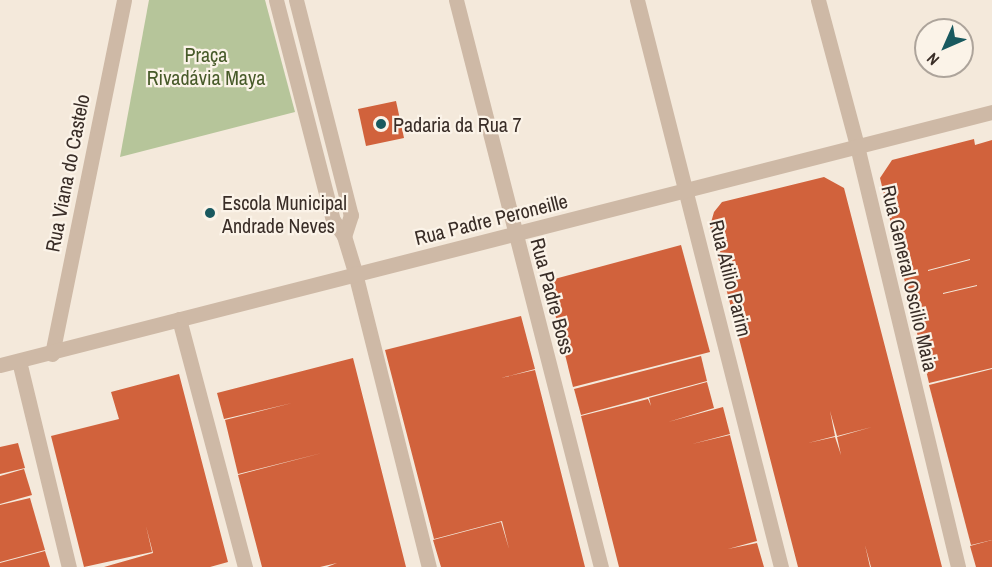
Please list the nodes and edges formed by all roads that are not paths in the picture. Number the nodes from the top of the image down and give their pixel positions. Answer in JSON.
{"nodes":[{"id":1,"x":124,"y":0,"type":"edge"},
{"id":2,"x":276,"y":0,"type":"edge"},
{"id":3,"x":296,"y":0,"type":"edge"},
{"id":4,"x":456,"y":0,"type":"edge"},
{"id":5,"x":637,"y":0,"type":"edge"},
{"id":6,"x":818,"y":0,"type":"edge"},
{"id":7,"x":992,"y":112,"type":"edge"},
{"id":8,"x":857,"y":146,"type":"junction"},
{"id":9,"x":687,"y":190,"type":"junction"},
{"id":10,"x":344,"y":236,"type":"junction"},
{"id":11,"x":516,"y":236,"type":"junction"},
{"id":12,"x":355,"y":273,"type":"junction"},
{"id":13,"x":179,"y":319,"type":"junction"},
{"id":14,"x":52,"y":354,"type":"junction"},
{"id":15,"x":19,"y":361,"type":"junction"},
{"id":16,"x":0,"y":365,"type":"edge"},
{"id":17,"x":69,"y":567,"type":"edge"},
{"id":18,"x":245,"y":567,"type":"edge"},
{"id":19,"x":429,"y":567,"type":"edge"},
{"id":20,"x":601,"y":567,"type":"edge"},
{"id":21,"x":781,"y":567,"type":"edge"},
{"id":22,"x":957,"y":567,"type":"edge"}],
"edges":[{"from":1,"to":14,"type":"street","name":"Rua Viana do Castelo"},
{"from":2,"to":10,"type":"street"},
{"from":3,"to":10,"type":"street"},
{"from":4,"to":11,"type":"street","name":"Rua Padre Boss"},
{"from":5,"to":9,"type":"street","name":"Rua Atilio Parim"},
{"from":6,"to":8,"type":"street","name":"Rua General Oscilio Maia"},
{"from":7,"to":8,"type":"street","name":"Rua Padre Peroneille"},
{"from":8,"to":9,"type":"street","name":"Rua Padre Peroneille"},
{"from":8,"to":22,"type":"street","name":"Rua General Oscilio Maia"},
{"from":9,"to":11,"type":"street","name":"Rua Padre Peroneille"},
{"from":9,"to":21,"type":"street","name":"Rua Atilio Parim"},
{"from":10,"to":12,"type":"street"},
{"from":11,"to":12,"type":"street","name":"Rua Padre Peroneille"},
{"from":11,"to":20,"type":"street","name":"Rua Padre Boss"},
{"from":12,"to":13,"type":"street","name":"Rua Padre Peroneille"},
{"from":12,"to":19,"type":"street"},
{"from":13,"to":14,"type":"street","name":"Rua Padre Peroneille"},
{"from":13,"to":18,"type":"street"},
{"from":14,"to":15,"type":"street","name":"Rua Padre Peroneille"},
{"from":15,"to":16,"type":"street","name":"Rua Padre Peroneille"},
{"from":15,"to":17,"type":"street"}]}
